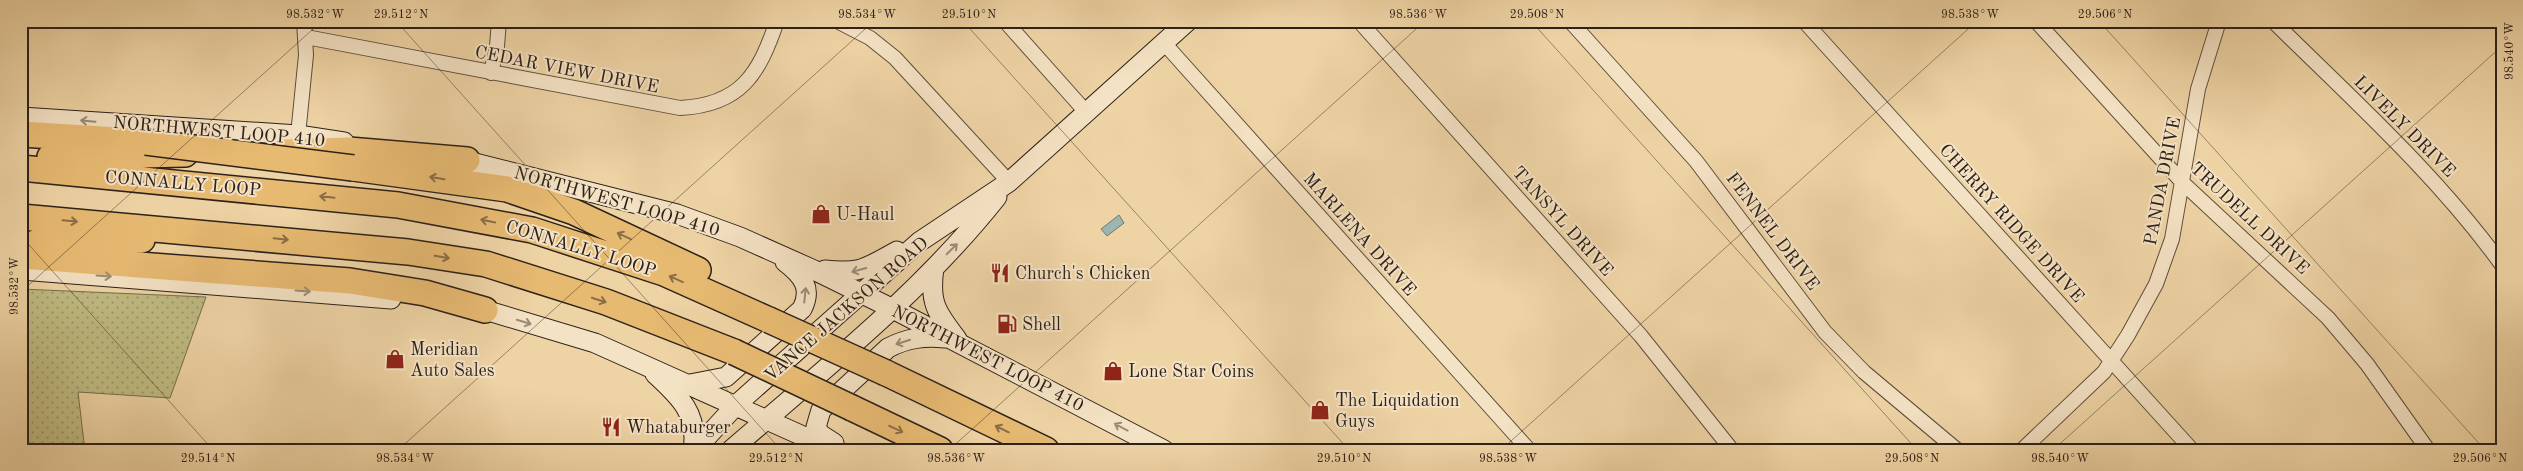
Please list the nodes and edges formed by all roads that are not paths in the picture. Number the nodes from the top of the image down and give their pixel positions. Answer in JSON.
{"nodes":[{"id":1,"x":304,"y":21,"type":"edge"},
{"id":2,"x":499,"y":21,"type":"edge"},
{"id":3,"x":777,"y":21,"type":"edge"},
{"id":4,"x":837,"y":21,"type":"edge"},
{"id":5,"x":1005,"y":21,"type":"edge"},
{"id":6,"x":1188,"y":21,"type":"edge"},
{"id":7,"x":1359,"y":21,"type":"edge"},
{"id":8,"x":1570,"y":21,"type":"edge"},
{"id":9,"x":1804,"y":21,"type":"edge"},
{"id":10,"x":2036,"y":21,"type":"edge"},
{"id":11,"x":2219,"y":21,"type":"edge"},
{"id":12,"x":2273,"y":21,"type":"edge"},
{"id":13,"x":306,"y":37,"type":"junction"},
{"id":14,"x":1164,"y":43,"type":"junction"},
{"id":15,"x":491,"y":73,"type":"junction"},
{"id":16,"x":1086,"y":112,"type":"junction"},
{"id":17,"x":21,"y":117,"type":"edge"},
{"id":18,"x":21,"y":134,"type":"edge"},
{"id":19,"x":298,"y":135,"type":"junction"},
{"id":20,"x":21,"y":158,"type":"edge"},
{"id":21,"x":467,"y":160,"type":"junction"},
{"id":22,"x":21,"y":168,"type":"edge"},
{"id":23,"x":1009,"y":182,"type":"junction"},
{"id":24,"x":2184,"y":184,"type":"junction"},
{"id":25,"x":21,"y":217,"type":"edge"},
{"id":26,"x":232,"y":235,"type":"junction"},
{"id":27,"x":919,"y":242,"type":"junction"},
{"id":28,"x":21,"y":243,"type":"edge"},
{"id":29,"x":771,"y":250,"type":"junction"},
{"id":30,"x":21,"y":256,"type":"edge"},
{"id":31,"x":2502,"y":265,"type":"edge"},
{"id":32,"x":934,"y":268,"type":"junction"},
{"id":33,"x":21,"y":270,"type":"edge"},
{"id":34,"x":814,"y":270,"type":"junction"},
{"id":35,"x":863,"y":294,"type":"junction"},
{"id":36,"x":893,"y":309,"type":"junction"},
{"id":37,"x":485,"y":310,"type":"junction"},
{"id":38,"x":773,"y":316,"type":"junction"},
{"id":39,"x":956,"y":341,"type":"junction"},
{"id":40,"x":2112,"y":362,"type":"junction"},
{"id":41,"x":643,"y":363,"type":"junction"},
{"id":42,"x":690,"y":384,"type":"junction"},
{"id":43,"x":736,"y":405,"type":"junction"},
{"id":44,"x":766,"y":419,"type":"junction"},
{"id":45,"x":694,"y":450,"type":"edge"},
{"id":46,"x":731,"y":450,"type":"edge"},
{"id":47,"x":834,"y":450,"type":"edge"},
{"id":48,"x":846,"y":450,"type":"edge"},
{"id":49,"x":940,"y":450,"type":"edge"},
{"id":50,"x":1046,"y":450,"type":"edge"},
{"id":51,"x":1164,"y":450,"type":"edge"},
{"id":52,"x":1528,"y":450,"type":"edge"},
{"id":53,"x":1732,"y":450,"type":"edge"},
{"id":54,"x":1957,"y":450,"type":"edge"},
{"id":55,"x":2022,"y":450,"type":"edge"},
{"id":56,"x":2192,"y":450,"type":"edge"},
{"id":57,"x":2428,"y":450,"type":"edge"}],
"edges":[{"from":1,"to":13,"type":"street"},
{"from":2,"to":15,"type":"street"},
{"from":3,"to":15,"type":"street","name":"CEDAR VIEW DRIVE"},
{"from":4,"to":23,"type":"street"},
{"from":5,"to":16,"type":"street"},
{"from":6,"to":14,"type":"main road","name":"VANCE JACKSON ROAD"},
{"from":7,"to":53,"type":"street","name":"TANSYL DRIVE"},
{"from":8,"to":54,"type":"street","name":"FENNEL DRIVE"},
{"from":9,"to":40,"type":"street","name":"CHERRY RIDGE DRIVE"},
{"from":10,"to":24,"type":"street","name":"TRUDELL DRIVE"},
{"from":11,"to":24,"type":"street","name":"PANDA DRIVE"},
{"from":12,"to":31,"type":"street","name":"LIVELY DRIVE"},
{"from":13,"to":15,"type":"street","name":"CEDAR VIEW DRIVE"},
{"from":13,"to":19,"type":"street"},
{"from":14,"to":16,"type":"main road","name":"VANCE JACKSON ROAD"},
{"from":14,"to":52,"type":"street","name":"MARLENA DRIVE"},
{"from":16,"to":23,"type":"main road","name":"VANCE JACKSON ROAD"},
{"from":19,"to":17,"type":"main road","name":"NORTHWEST LOOP 410","one_way":true},
{"from":38,"to":18,"type":"highway","one_way":true,"bridge":true},
{"from":19,"to":21,"type":"main road","name":"NORTHWEST LOOP 410"},
{"from":20,"to":21,"type":"highway"},
{"from":21,"to":29,"type":"main road","name":"NORTHWEST LOOP 410"},
{"from":38,"to":22,"type":"highway","name":"CONNALLY LOOP","one_way":true},
{"from":23,"to":27,"type":"main road","name":"VANCE JACKSON ROAD"},
{"from":32,"to":23,"type":"main road","name":"VANCE JACKSON ROAD","one_way":true},
{"from":24,"to":40,"type":"street","name":"PANDA DRIVE"},
{"from":24,"to":57,"type":"street","name":"TRUDELL DRIVE"},
{"from":25,"to":26,"type":"highway","one_way":true},
{"from":26,"to":28,"type":"highway"},
{"from":26,"to":49,"type":"highway","one_way":true,"bridge":true},
{"from":27,"to":34,"type":"main road","one_way":true},
{"from":27,"to":35,"type":"main road","name":"VANCE JACKSON ROAD"},
{"from":29,"to":34,"type":"main road","name":"NORTHWEST LOOP 410"},
{"from":42,"to":29,"type":"main road","one_way":true},
{"from":30,"to":37,"type":"highway"},
{"from":32,"to":36,"type":"main road","name":"VANCE JACKSON ROAD"},
{"from":32,"to":39,"type":"main road"},
{"from":33,"to":37,"type":"main road","one_way":true},
{"from":34,"to":35,"type":"main road","name":"NORTHWEST LOOP 410"},
{"from":35,"to":36,"type":"main road","name":"NORTHWEST LOOP 410"},
{"from":35,"to":43,"type":"main road","name":"VANCE JACKSON ROAD"},
{"from":36,"to":39,"type":"main road","name":"NORTHWEST LOOP 410"},
{"from":36,"to":44,"type":"main road","name":"VANCE JACKSON ROAD"},
{"from":37,"to":41,"type":"main road","one_way":true},
{"from":50,"to":38,"type":"highway","one_way":true,"bridge":true},
{"from":39,"to":48,"type":"main road","one_way":true},
{"from":51,"to":39,"type":"main road","name":"NORTHWEST LOOP 410","one_way":true},
{"from":40,"to":55,"type":"street","name":"PANDA DRIVE"},
{"from":40,"to":56,"type":"street","name":"CHERRY RIDGE DRIVE"},
{"from":41,"to":42,"type":"main road"},
{"from":41,"to":45,"type":"main road"},
{"from":42,"to":43,"type":"main road"},
{"from":43,"to":44,"type":"main road"},
{"from":43,"to":45,"type":"main road","name":"VANCE JACKSON ROAD"},
{"from":44,"to":46,"type":"main road","name":"VANCE JACKSON ROAD"},
{"from":44,"to":47,"type":"main road"}]}
